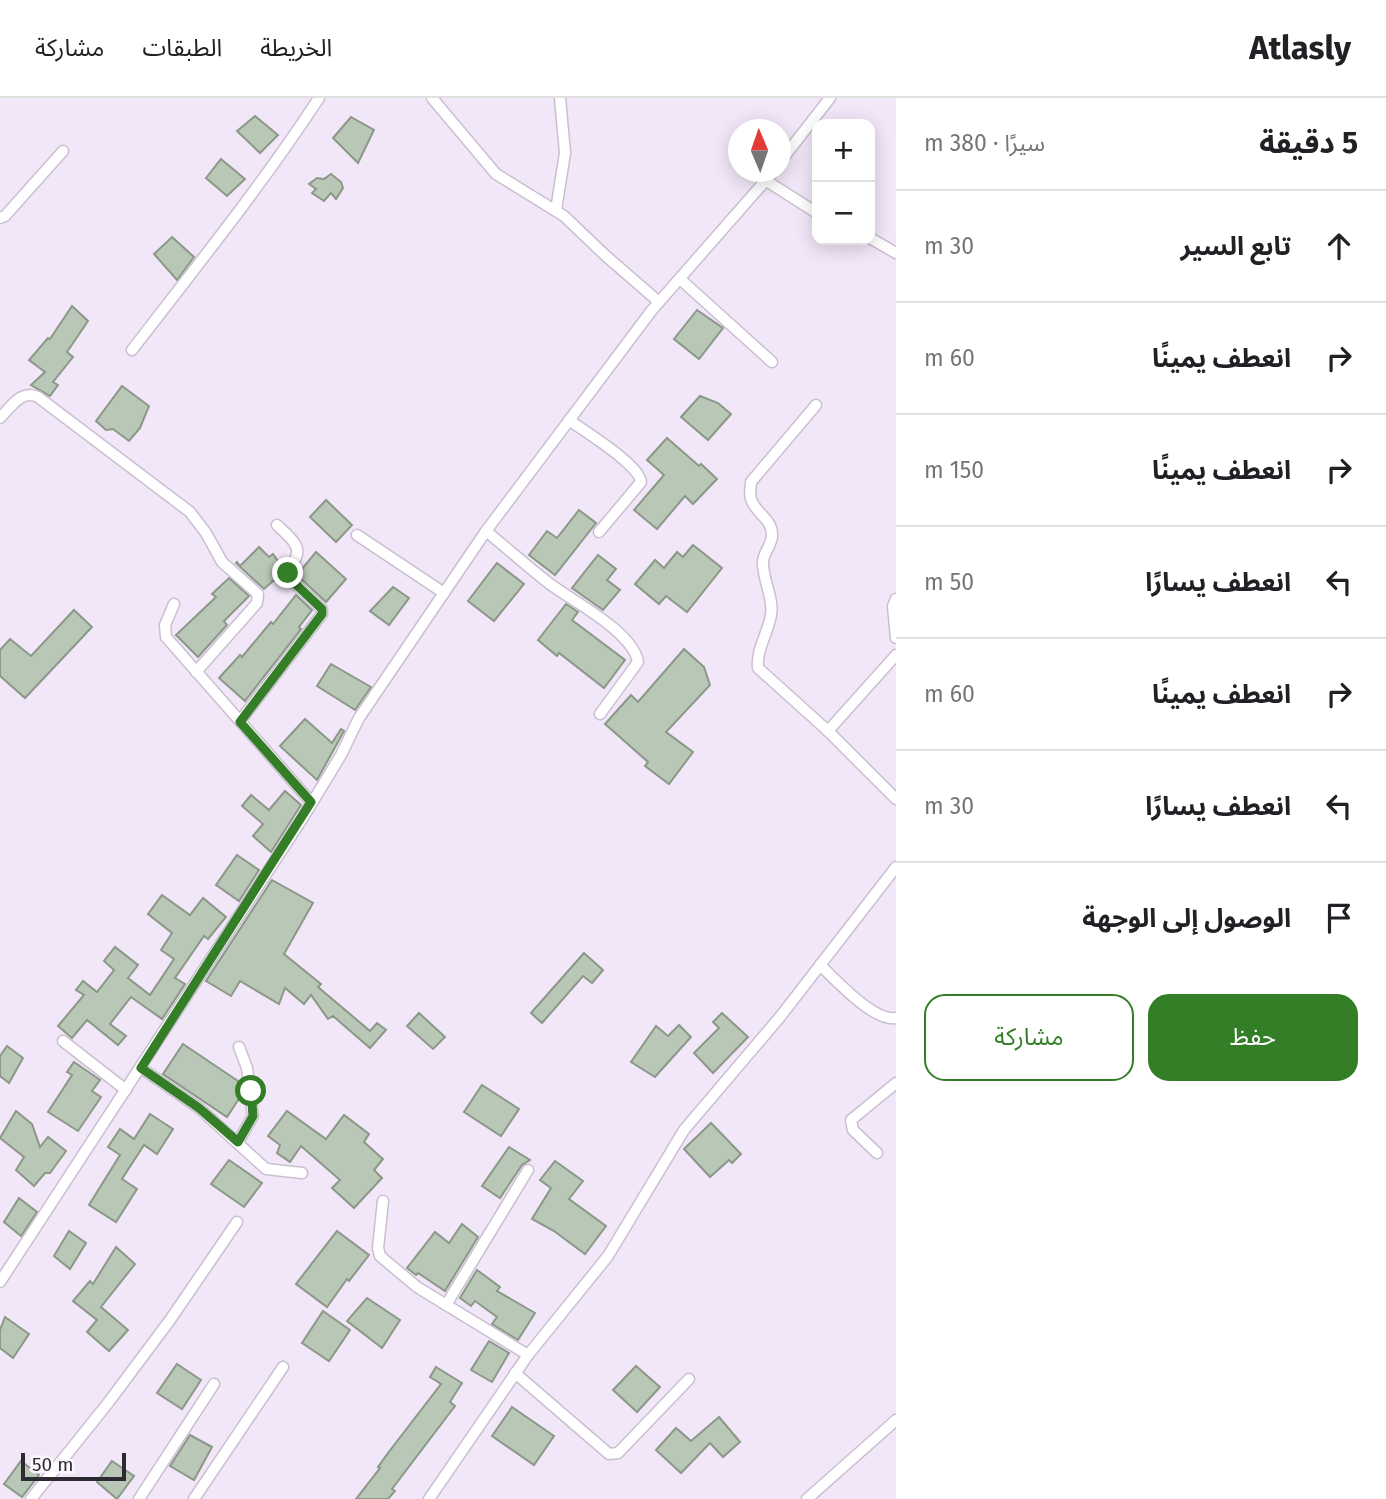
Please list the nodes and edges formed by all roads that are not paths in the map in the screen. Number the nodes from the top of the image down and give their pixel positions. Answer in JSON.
{"nodes":[{"id":1,"x":319,"y":98,"type":"edge"},
{"id":2,"x":432,"y":98,"type":"edge"},
{"id":3,"x":560,"y":98,"type":"edge"},
{"id":4,"x":830,"y":98,"type":"edge"},
{"id":5,"x":791,"y":148,"type":"edge"},
{"id":6,"x":63,"y":151,"type":"dead end"},
{"id":7,"x":764,"y":182,"type":"edge"},
{"id":8,"x":777,"y":182,"type":"edge"},
{"id":9,"x":812,"y":209,"type":"edge"},
{"id":10,"x":556,"y":210,"type":"junction"},
{"id":11,"x":0,"y":218,"type":"edge"},
{"id":12,"x":875,"y":241,"type":"edge"},
{"id":13,"x":896,"y":253,"type":"edge"},
{"id":14,"x":680,"y":279,"type":"junction"},
{"id":15,"x":659,"y":302,"type":"junction"},
{"id":16,"x":132,"y":350,"type":"dead end"},
{"id":17,"x":772,"y":362,"type":"dead end"},
{"id":18,"x":816,"y":405,"type":"dead end"},
{"id":19,"x":0,"y":418,"type":"edge"},
{"id":20,"x":569,"y":420,"type":"junction"},
{"id":21,"x":277,"y":525,"type":"dead end"},
{"id":22,"x":486,"y":531,"type":"junction"},
{"id":23,"x":598,"y":532,"type":"dead end"},
{"id":24,"x":357,"y":535,"type":"dead end"},
{"id":25,"x":444,"y":593,"type":"junction"},
{"id":26,"x":896,"y":599,"type":"edge"},
{"id":27,"x":174,"y":604,"type":"dead end"},
{"id":28,"x":896,"y":638,"type":"edge"},
{"id":29,"x":896,"y":655,"type":"edge"},
{"id":30,"x":196,"y":672,"type":"junction"},
{"id":31,"x":600,"y":714,"type":"dead end"},
{"id":32,"x":240,"y":722,"type":"junction"},
{"id":33,"x":828,"y":731,"type":"junction"},
{"id":34,"x":896,"y":799,"type":"edge"},
{"id":35,"x":311,"y":802,"type":"junction"},
{"id":36,"x":896,"y":867,"type":"edge"},
{"id":37,"x":820,"y":965,"type":"junction"},
{"id":38,"x":896,"y":1018,"type":"edge"},
{"id":39,"x":63,"y":1041,"type":"dead end"},
{"id":40,"x":239,"y":1047,"type":"dead end"},
{"id":41,"x":141,"y":1068,"type":"junction"},
{"id":42,"x":896,"y":1083,"type":"edge"},
{"id":43,"x":127,"y":1090,"type":"junction"},
{"id":44,"x":238,"y":1142,"type":"junction"},
{"id":45,"x":877,"y":1153,"type":"dead end"},
{"id":46,"x":528,"y":1170,"type":"dead end"},
{"id":47,"x":302,"y":1173,"type":"dead end"},
{"id":48,"x":383,"y":1201,"type":"dead end"},
{"id":49,"x":237,"y":1222,"type":"dead end"},
{"id":50,"x":0,"y":1282,"type":"edge"},
{"id":51,"x":446,"y":1305,"type":"junction"},
{"id":52,"x":528,"y":1355,"type":"junction"},
{"id":53,"x":283,"y":1367,"type":"dead end"},
{"id":54,"x":515,"y":1373,"type":"junction"},
{"id":55,"x":689,"y":1379,"type":"dead end"},
{"id":56,"x":214,"y":1384,"type":"dead end"},
{"id":57,"x":896,"y":1420,"type":"edge"},
{"id":58,"x":31,"y":1499,"type":"edge"},
{"id":59,"x":139,"y":1499,"type":"edge"},
{"id":60,"x":194,"y":1499,"type":"edge"},
{"id":61,"x":429,"y":1499,"type":"edge"},
{"id":62,"x":807,"y":1499,"type":"edge"}],
"edges":[{"from":1,"to":16,"type":"street"},
{"from":2,"to":10,"type":"street"},
{"from":3,"to":10,"type":"street"},
{"from":4,"to":5,"type":"street"},
{"from":6,"to":11,"type":"street"},
{"from":7,"to":14,"type":"street"},
{"from":8,"to":9,"type":"street"},
{"from":10,"to":15,"type":"street"},
{"from":12,"to":13,"type":"street"},
{"from":14,"to":15,"type":"street"},
{"from":14,"to":17,"type":"street"},
{"from":15,"to":20,"type":"street"},
{"from":18,"to":33,"type":"street"},
{"from":19,"to":30,"type":"street"},
{"from":20,"to":22,"type":"street"},
{"from":20,"to":23,"type":"street"},
{"from":21,"to":32,"type":"street"},
{"from":22,"to":25,"type":"street"},
{"from":22,"to":31,"type":"street"},
{"from":24,"to":25,"type":"street"},
{"from":25,"to":35,"type":"street"},
{"from":26,"to":28,"type":"street"},
{"from":27,"to":30,"type":"street"},
{"from":29,"to":33,"type":"street"},
{"from":30,"to":32,"type":"street"},
{"from":32,"to":35,"type":"street"},
{"from":33,"to":34,"type":"street"},
{"from":35,"to":41,"type":"street"},
{"from":36,"to":37,"type":"street"},
{"from":37,"to":38,"type":"street"},
{"from":37,"to":52,"type":"street"},
{"from":39,"to":43,"type":"street"},
{"from":40,"to":44,"type":"street"},
{"from":41,"to":43,"type":"street"},
{"from":41,"to":44,"type":"street"},
{"from":42,"to":45,"type":"street"},
{"from":43,"to":50,"type":"street"},
{"from":44,"to":47,"type":"street"},
{"from":46,"to":51,"type":"street"},
{"from":48,"to":51,"type":"street"},
{"from":49,"to":58,"type":"street"},
{"from":51,"to":52,"type":"street"},
{"from":52,"to":54,"type":"street"},
{"from":53,"to":60,"type":"street"},
{"from":54,"to":55,"type":"street"},
{"from":54,"to":61,"type":"street"},
{"from":56,"to":59,"type":"street"},
{"from":57,"to":62,"type":"street"}]}
